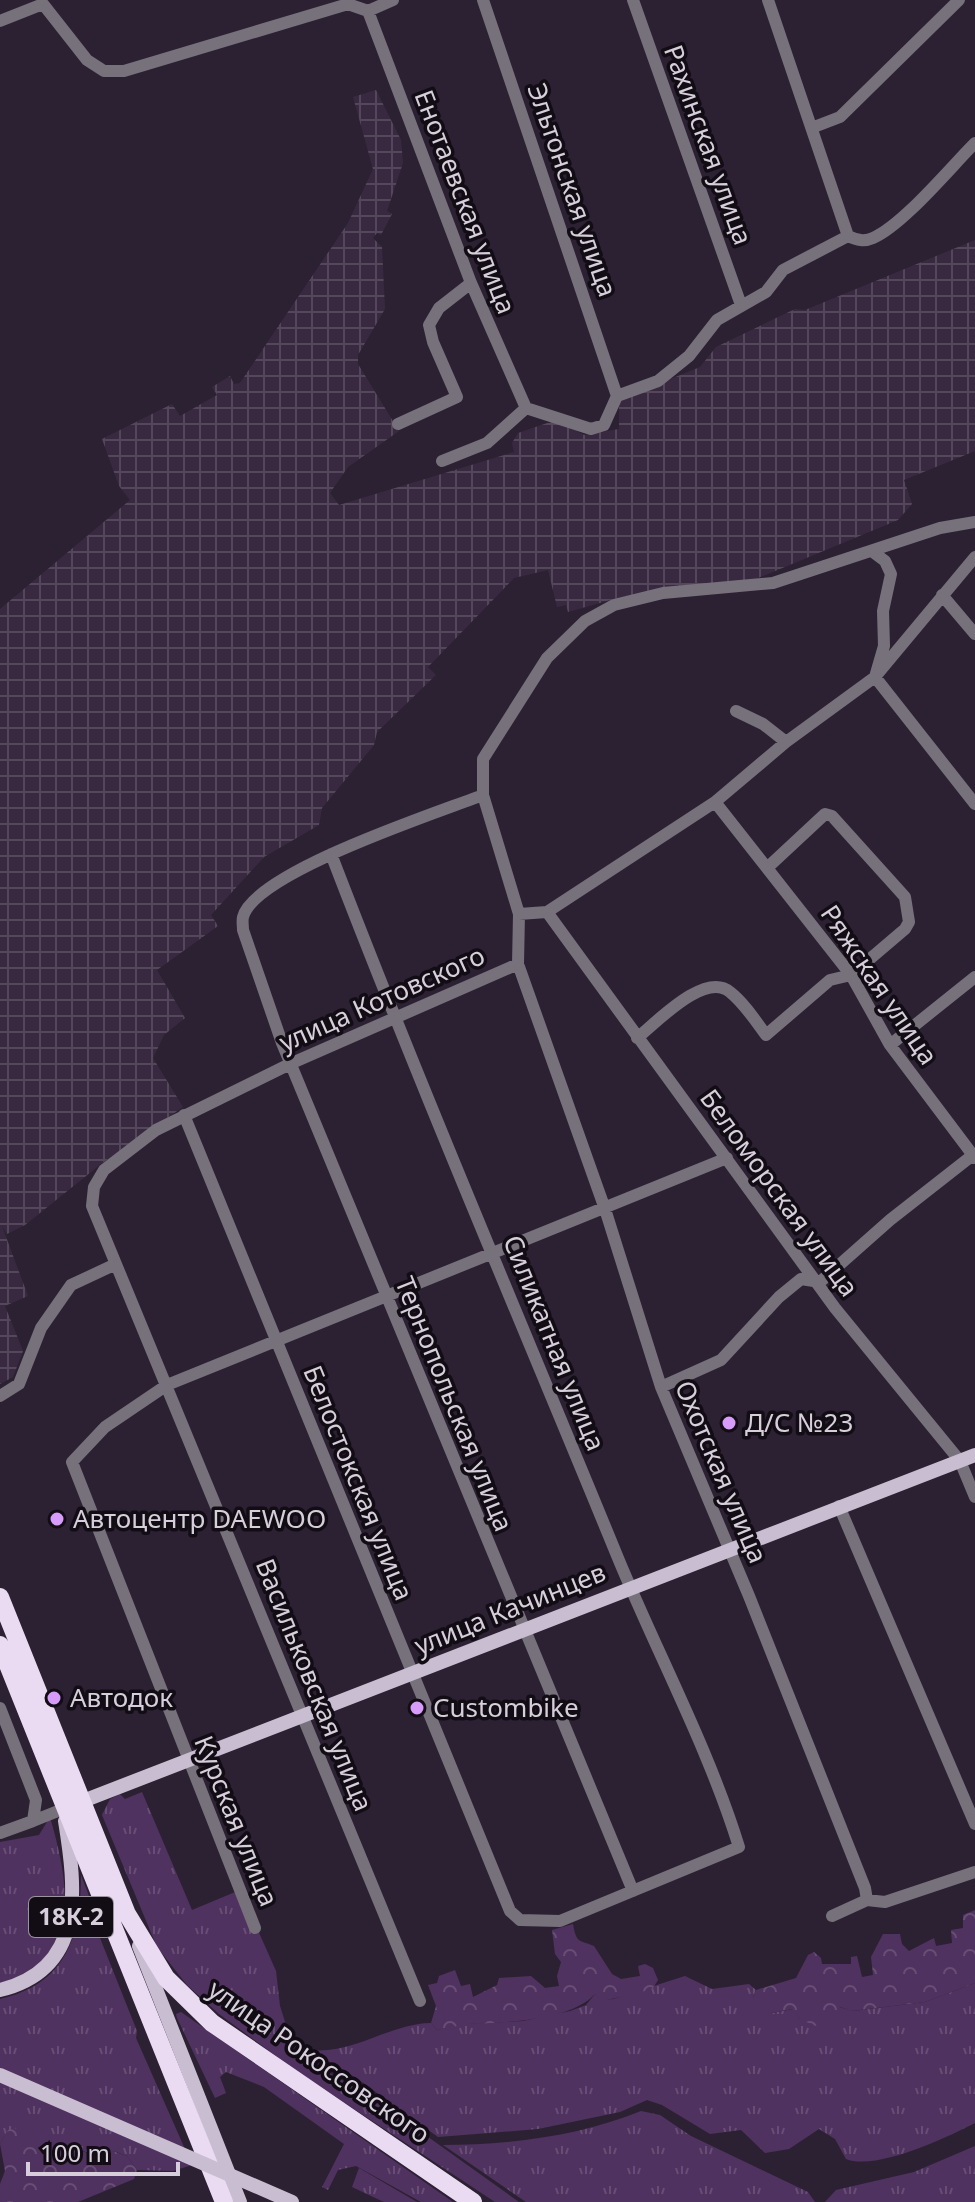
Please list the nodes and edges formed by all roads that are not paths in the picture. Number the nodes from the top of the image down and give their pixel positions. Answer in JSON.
{"nodes":[{"id":1,"x":393,"y":0,"type":"edge"},
{"id":2,"x":483,"y":0,"type":"edge"},
{"id":3,"x":633,"y":0,"type":"edge"},
{"id":4,"x":768,"y":0,"type":"edge"},
{"id":5,"x":959,"y":0,"type":"edge"},
{"id":6,"x":43,"y":1,"type":"edge"},
{"id":7,"x":347,"y":2,"type":"edge"},
{"id":8,"x":368,"y":11,"type":"junction"},
{"id":9,"x":0,"y":21,"type":"edge"},
{"id":10,"x":814,"y":127,"type":"junction"},
{"id":11,"x":975,"y":143,"type":"edge"},
{"id":12,"x":848,"y":236,"type":"junction"},
{"id":13,"x":471,"y":283,"type":"junction"},
{"id":14,"x":741,"y":305,"type":"junction"},
{"id":15,"x":617,"y":396,"type":"junction"},
{"id":16,"x":526,"y":408,"type":"junction"},
{"id":17,"x":398,"y":424,"type":"dead end"},
{"id":18,"x":442,"y":461,"type":"dead end"},
{"id":19,"x":975,"y":522,"type":"edge"},
{"id":20,"x":873,"y":552,"type":"junction"},
{"id":21,"x":975,"y":557,"type":"edge"},
{"id":22,"x":942,"y":595,"type":"junction"},
{"id":23,"x":975,"y":634,"type":"edge"},
{"id":24,"x":875,"y":677,"type":"junction"},
{"id":25,"x":736,"y":711,"type":"dead end"},
{"id":26,"x":786,"y":742,"type":"junction"},
{"id":27,"x":483,"y":795,"type":"junction"},
{"id":28,"x":715,"y":802,"type":"junction"},
{"id":29,"x":975,"y":804,"type":"edge"},
{"id":30,"x":331,"y":854,"type":"junction"},
{"id":31,"x":767,"y":868,"type":"junction"},
{"id":32,"x":547,"y":912,"type":"junction"},
{"id":33,"x":519,"y":914,"type":"junction"},
{"id":34,"x":518,"y":964,"type":"junction"},
{"id":35,"x":851,"y":975,"type":"junction"},
{"id":36,"x":975,"y":977,"type":"edge"},
{"id":37,"x":394,"y":1018,"type":"junction"},
{"id":38,"x":637,"y":1038,"type":"junction"},
{"id":39,"x":890,"y":1045,"type":"junction"},
{"id":40,"x":292,"y":1063,"type":"junction"},
{"id":41,"x":184,"y":1115,"type":"junction"},
{"id":42,"x":974,"y":1156,"type":"edge"},
{"id":43,"x":727,"y":1158,"type":"junction"},
{"id":44,"x":605,"y":1209,"type":"junction"},
{"id":45,"x":492,"y":1252,"type":"junction"},
{"id":46,"x":116,"y":1264,"type":"junction"},
{"id":47,"x":820,"y":1282,"type":"junction"},
{"id":48,"x":386,"y":1294,"type":"junction"},
{"id":49,"x":276,"y":1339,"type":"junction"},
{"id":50,"x":167,"y":1385,"type":"junction"},
{"id":51,"x":661,"y":1387,"type":"junction"},
{"id":52,"x":0,"y":1396,"type":"edge"},
{"id":53,"x":975,"y":1455,"type":"edge"},
{"id":54,"x":960,"y":1461,"type":"junction"},
{"id":55,"x":975,"y":1497,"type":"edge"},
{"id":56,"x":839,"y":1506,"type":"junction"},
{"id":57,"x":730,"y":1551,"type":"junction"},
{"id":58,"x":630,"y":1587,"type":"junction"},
{"id":59,"x":0,"y":1597,"type":"edge"},
{"id":60,"x":524,"y":1631,"type":"junction"},
{"id":61,"x":0,"y":1645,"type":"edge"},
{"id":62,"x":411,"y":1674,"type":"junction"},
{"id":63,"x":0,"y":1708,"type":"edge"},
{"id":64,"x":302,"y":1715,"type":"junction"},
{"id":65,"x":189,"y":1762,"type":"junction"},
{"id":66,"x":83,"y":1801,"type":"junction"},
{"id":67,"x":63,"y":1808,"type":"junction"},
{"id":68,"x":33,"y":1821,"type":"junction"},
{"id":69,"x":975,"y":1824,"type":"edge"},
{"id":70,"x":0,"y":1833,"type":"edge"},
{"id":71,"x":975,"y":1872,"type":"edge"},
{"id":72,"x":633,"y":1891,"type":"junction"},
{"id":73,"x":867,"y":1900,"type":"junction"},
{"id":74,"x":127,"y":1914,"type":"junction"},
{"id":75,"x":832,"y":1916,"type":"dead end"},
{"id":76,"x":255,"y":1928,"type":"dead end"},
{"id":77,"x":0,"y":1990,"type":"edge"},
{"id":78,"x":420,"y":2001,"type":"dead end"},
{"id":79,"x":0,"y":2075,"type":"edge"},
{"id":80,"x":224,"y":2202,"type":"edge"},
{"id":81,"x":240,"y":2202,"type":"edge"},
{"id":82,"x":292,"y":2202,"type":"edge"},
{"id":83,"x":473,"y":2202,"type":"edge"}],
"edges":[{"from":1,"to":8,"type":"street"},
{"from":2,"to":15,"type":"street","name":"Эльтонская улица"},
{"from":3,"to":14,"type":"street","name":"Рахинская улица"},
{"from":4,"to":10,"type":"street"},
{"from":5,"to":10,"type":"street"},
{"from":6,"to":7,"type":"street"},
{"from":6,"to":9,"type":"street"},
{"from":7,"to":8,"type":"street"},
{"from":8,"to":13,"type":"street","name":"Енотаевская улица"},
{"from":10,"to":12,"type":"street"},
{"from":11,"to":12,"type":"street"},
{"from":12,"to":14,"type":"street"},
{"from":13,"to":16,"type":"street","name":"Енотаевская улица"},
{"from":13,"to":17,"type":"street"},
{"from":14,"to":15,"type":"street"},
{"from":15,"to":16,"type":"street"},
{"from":16,"to":18,"type":"street"},
{"from":19,"to":20,"type":"street","name":"улица Котовского"},
{"from":20,"to":24,"type":"street"},
{"from":20,"to":27,"type":"street","name":"улица Котовского"},
{"from":21,"to":22,"type":"street"},
{"from":22,"to":23,"type":"street"},
{"from":22,"to":24,"type":"street"},
{"from":24,"to":26,"type":"street"},
{"from":24,"to":29,"type":"street"},
{"from":25,"to":26,"type":"street"},
{"from":26,"to":28,"type":"street"},
{"from":27,"to":30,"type":"street"},
{"from":27,"to":33,"type":"street","name":"улица Котовского"},
{"from":28,"to":31,"type":"street","name":"Ряжская улица"},
{"from":28,"to":32,"type":"street"},
{"from":30,"to":37,"type":"street","name":"Силикатная улица"},
{"from":30,"to":40,"type":"street","name":"Тернопольская улица"},
{"from":31,"to":35,"type":"street","name":"Ряжская улица"},
{"from":31,"to":35,"type":"street"},
{"from":32,"to":33,"type":"street"},
{"from":32,"to":38,"type":"street","name":"Беломорская улица"},
{"from":33,"to":34,"type":"street","name":"улица Котовского"},
{"from":34,"to":37,"type":"street","name":"улица Котовского"},
{"from":34,"to":44,"type":"street","name":"Охотская улица"},
{"from":35,"to":38,"type":"street"},
{"from":35,"to":39,"type":"street","name":"Ряжская улица"},
{"from":36,"to":39,"type":"street"},
{"from":37,"to":40,"type":"street","name":"улица Котовского"},
{"from":37,"to":45,"type":"street","name":"Силикатная улица"},
{"from":38,"to":43,"type":"street","name":"Беломорская улица"},
{"from":39,"to":42,"type":"street","name":"Ряжская улица"},
{"from":40,"to":41,"type":"street","name":"улица Котовского"},
{"from":40,"to":48,"type":"street","name":"Тернопольская улица"},
{"from":41,"to":46,"type":"street","name":"улица Котовского"},
{"from":41,"to":49,"type":"street","name":"Белостокская улица"},
{"from":42,"to":47,"type":"street"},
{"from":43,"to":44,"type":"street"},
{"from":43,"to":47,"type":"street","name":"Беломорская улица"},
{"from":44,"to":45,"type":"street"},
{"from":44,"to":51,"type":"street","name":"Охотская улица"},
{"from":45,"to":48,"type":"street"},
{"from":45,"to":58,"type":"street","name":"Силикатная улица"},
{"from":46,"to":50,"type":"street","name":"улица Котовского"},
{"from":46,"to":52,"type":"street"},
{"from":47,"to":51,"type":"street"},
{"from":47,"to":54,"type":"street","name":"Беломорская улица"},
{"from":48,"to":49,"type":"street"},
{"from":48,"to":60,"type":"street","name":"Тернопольская улица"},
{"from":49,"to":50,"type":"street"},
{"from":49,"to":62,"type":"street","name":"Белостокская улица"},
{"from":50,"to":64,"type":"street","name":"Васильковская улица"},
{"from":50,"to":65,"type":"street","name":"Курская улица"},
{"from":51,"to":57,"type":"street","name":"Охотская улица"},
{"from":53,"to":54,"type":"main road","name":"улица Качинцев"},
{"from":54,"to":55,"type":"street","name":"Беломорская улица"},
{"from":54,"to":56,"type":"main road","name":"улица Качинцев"},
{"from":56,"to":57,"type":"main road","name":"улица Качинцев"},
{"from":56,"to":69,"type":"street"},
{"from":57,"to":58,"type":"main road","name":"улица Качинцев"},
{"from":57,"to":73,"type":"street","name":"Охотская улица"},
{"from":58,"to":60,"type":"main road","name":"улица Качинцев"},
{"from":58,"to":72,"type":"street","name":"Силикатная улица"},
{"from":59,"to":66,"type":"highway","name":"улица Рокоссовского"},
{"from":60,"to":62,"type":"main road","name":"улица Качинцев"},
{"from":60,"to":72,"type":"street","name":"Тернопольская улица"},
{"from":61,"to":67,"type":"highway"},
{"from":62,"to":64,"type":"main road","name":"улица Качинцев"},
{"from":62,"to":72,"type":"street","name":"Белостокская улица"},
{"from":63,"to":68,"type":"street"},
{"from":64,"to":65,"type":"main road","name":"улица Качинцев"},
{"from":64,"to":78,"type":"street","name":"Васильковская улица"},
{"from":65,"to":66,"type":"main road","name":"улица Качинцев"},
{"from":65,"to":76,"type":"street","name":"Курская улица"},
{"from":66,"to":67,"type":"street","name":"улица Качинцев"},
{"from":66,"to":74,"type":"highway","name":"улица Рокоссовского"},
{"from":67,"to":68,"type":"street","name":"улица Качинцев"},
{"from":67,"to":77,"type":"main road","number":"18К-2"},
{"from":67,"to":80,"type":"highway"},
{"from":68,"to":70,"type":"street"},
{"from":71,"to":73,"type":"street"},
{"from":73,"to":75,"type":"street"},
{"from":74,"to":81,"type":"main road"},
{"from":74,"to":83,"type":"highway","name":"улица Рокоссовского"},
{"from":79,"to":82,"type":"main road","bridge":true}]}
